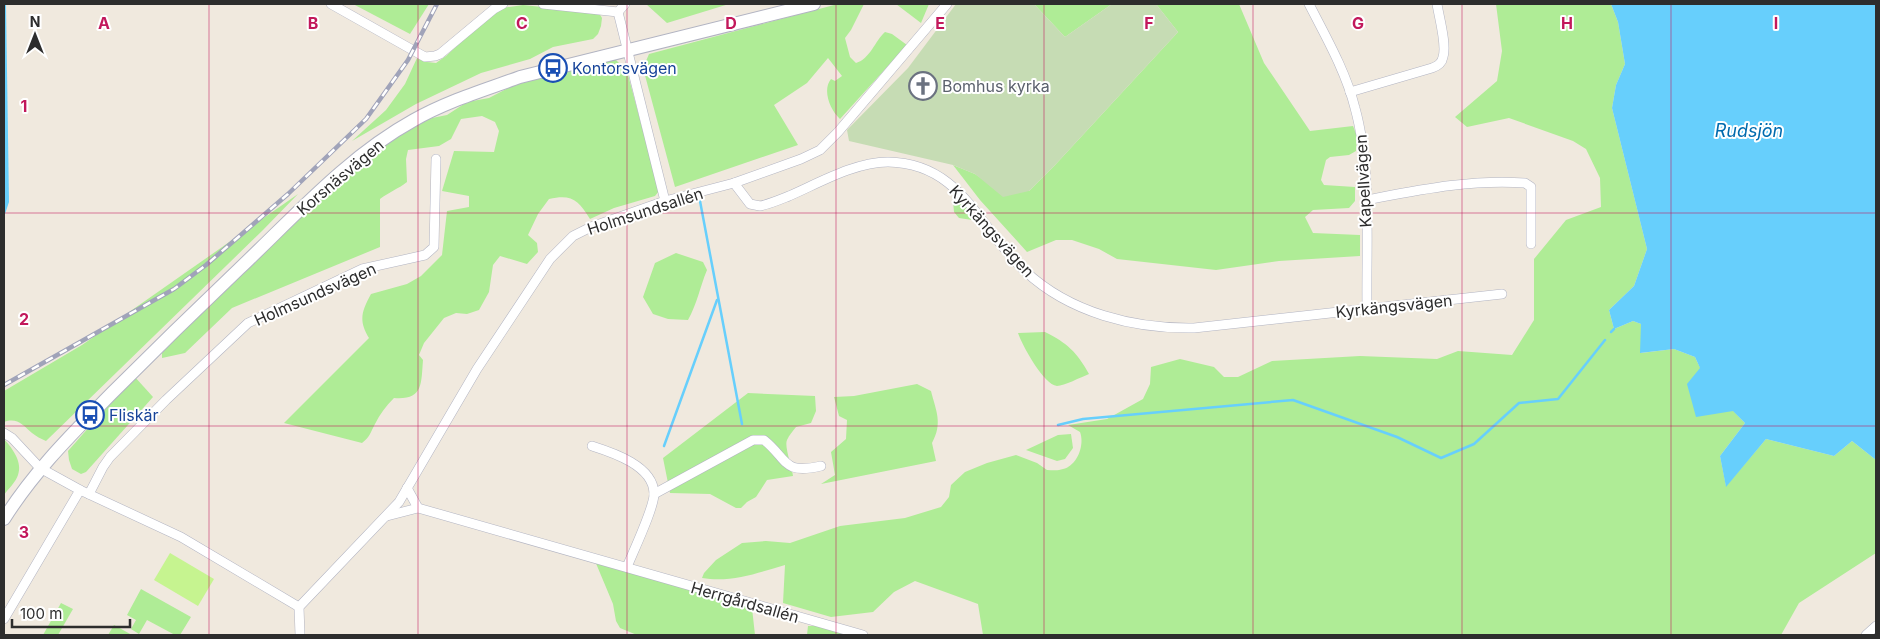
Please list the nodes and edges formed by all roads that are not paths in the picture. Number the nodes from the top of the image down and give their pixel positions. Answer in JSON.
{"nodes":[{"id":1,"x":331,"y":4,"type":"edge"},
{"id":2,"x":503,"y":4,"type":"edge"},
{"id":3,"x":543,"y":4,"type":"edge"},
{"id":4,"x":624,"y":4,"type":"edge"},
{"id":5,"x":814,"y":4,"type":"edge"},
{"id":6,"x":947,"y":4,"type":"edge"},
{"id":7,"x":1309,"y":4,"type":"edge"},
{"id":8,"x":1437,"y":4,"type":"edge"},
{"id":9,"x":342,"y":7,"type":"edge"},
{"id":10,"x":618,"y":12,"type":"junction"},
{"id":11,"x":626,"y":51,"type":"junction"},
{"id":12,"x":1350,"y":92,"type":"junction"},
{"id":13,"x":436,"y":159,"type":"dead end"},
{"id":14,"x":734,"y":183,"type":"junction"},
{"id":15,"x":1366,"y":200,"type":"junction"},
{"id":16,"x":665,"y":201,"type":"junction"},
{"id":17,"x":1532,"y":244,"type":"dead end"},
{"id":18,"x":1502,"y":294,"type":"dead end"},
{"id":19,"x":1367,"y":309,"type":"junction"},
{"id":20,"x":4,"y":433,"type":"edge"},
{"id":21,"x":592,"y":446,"type":"dead end"},
{"id":22,"x":821,"y":466,"type":"dead end"},
{"id":23,"x":40,"y":468,"type":"junction"},
{"id":24,"x":407,"y":488,"type":"junction"},
{"id":25,"x":80,"y":490,"type":"junction"},
{"id":26,"x":89,"y":494,"type":"junction"},
{"id":27,"x":654,"y":494,"type":"junction"},
{"id":28,"x":418,"y":508,"type":"junction"},
{"id":29,"x":387,"y":516,"type":"junction"},
{"id":30,"x":4,"y":519,"type":"edge"},
{"id":31,"x":627,"y":567,"type":"junction"},
{"id":32,"x":299,"y":607,"type":"junction"},
{"id":33,"x":4,"y":619,"type":"edge"},
{"id":34,"x":1876,"y":626,"type":"edge"},
{"id":35,"x":300,"y":635,"type":"edge"},
{"id":36,"x":864,"y":635,"type":"edge"},
{"id":37,"x":1866,"y":635,"type":"edge"}],
"edges":[{"from":1,"to":9,"type":"street"},
{"from":2,"to":9,"type":"street"},
{"from":3,"to":10,"type":"street"},
{"from":4,"to":10,"type":"street"},
{"from":5,"to":11,"type":"street","name":"Korsnäsvägen"},
{"from":6,"to":14,"type":"street","name":"Holmsundsallén"},
{"from":7,"to":12,"type":"street","name":"Kapellvägen"},
{"from":8,"to":12,"type":"street"},
{"from":10,"to":11,"type":"street"},
{"from":11,"to":16,"type":"street"},
{"from":11,"to":23,"type":"street","name":"Korsnäsvägen"},
{"from":12,"to":15,"type":"street","name":"Kapellvägen"},
{"from":13,"to":26,"type":"street","name":"Holmsundsvägen"},
{"from":14,"to":16,"type":"street","name":"Holmsundsallén"},
{"from":14,"to":19,"type":"street","name":"Kyrkängsvägen"},
{"from":15,"to":17,"type":"street"},
{"from":15,"to":19,"type":"street","name":"Kapellvägen"},
{"from":16,"to":24,"type":"street","name":"Holmsundsallén"},
{"from":18,"to":19,"type":"street","name":"Kyrkängsvägen"},
{"from":20,"to":23,"type":"street"},
{"from":21,"to":27,"type":"street"},
{"from":22,"to":27,"type":"street"},
{"from":23,"to":25,"type":"street"},
{"from":23,"to":30,"type":"street","name":"Korsnäsvägen"},
{"from":24,"to":28,"type":"street"},
{"from":24,"to":29,"type":"street","name":"Holmsundsallén"},
{"from":25,"to":26,"type":"street"},
{"from":25,"to":33,"type":"street"},
{"from":26,"to":32,"type":"street"},
{"from":27,"to":31,"type":"street"},
{"from":28,"to":29,"type":"street"},
{"from":28,"to":31,"type":"street","name":"Herrgårdsallén"},
{"from":29,"to":32,"type":"street","name":"Holmsundsallén"},
{"from":31,"to":36,"type":"street","name":"Herrgårdsallén"},
{"from":32,"to":35,"type":"street"},
{"from":34,"to":37,"type":"street"}]}
